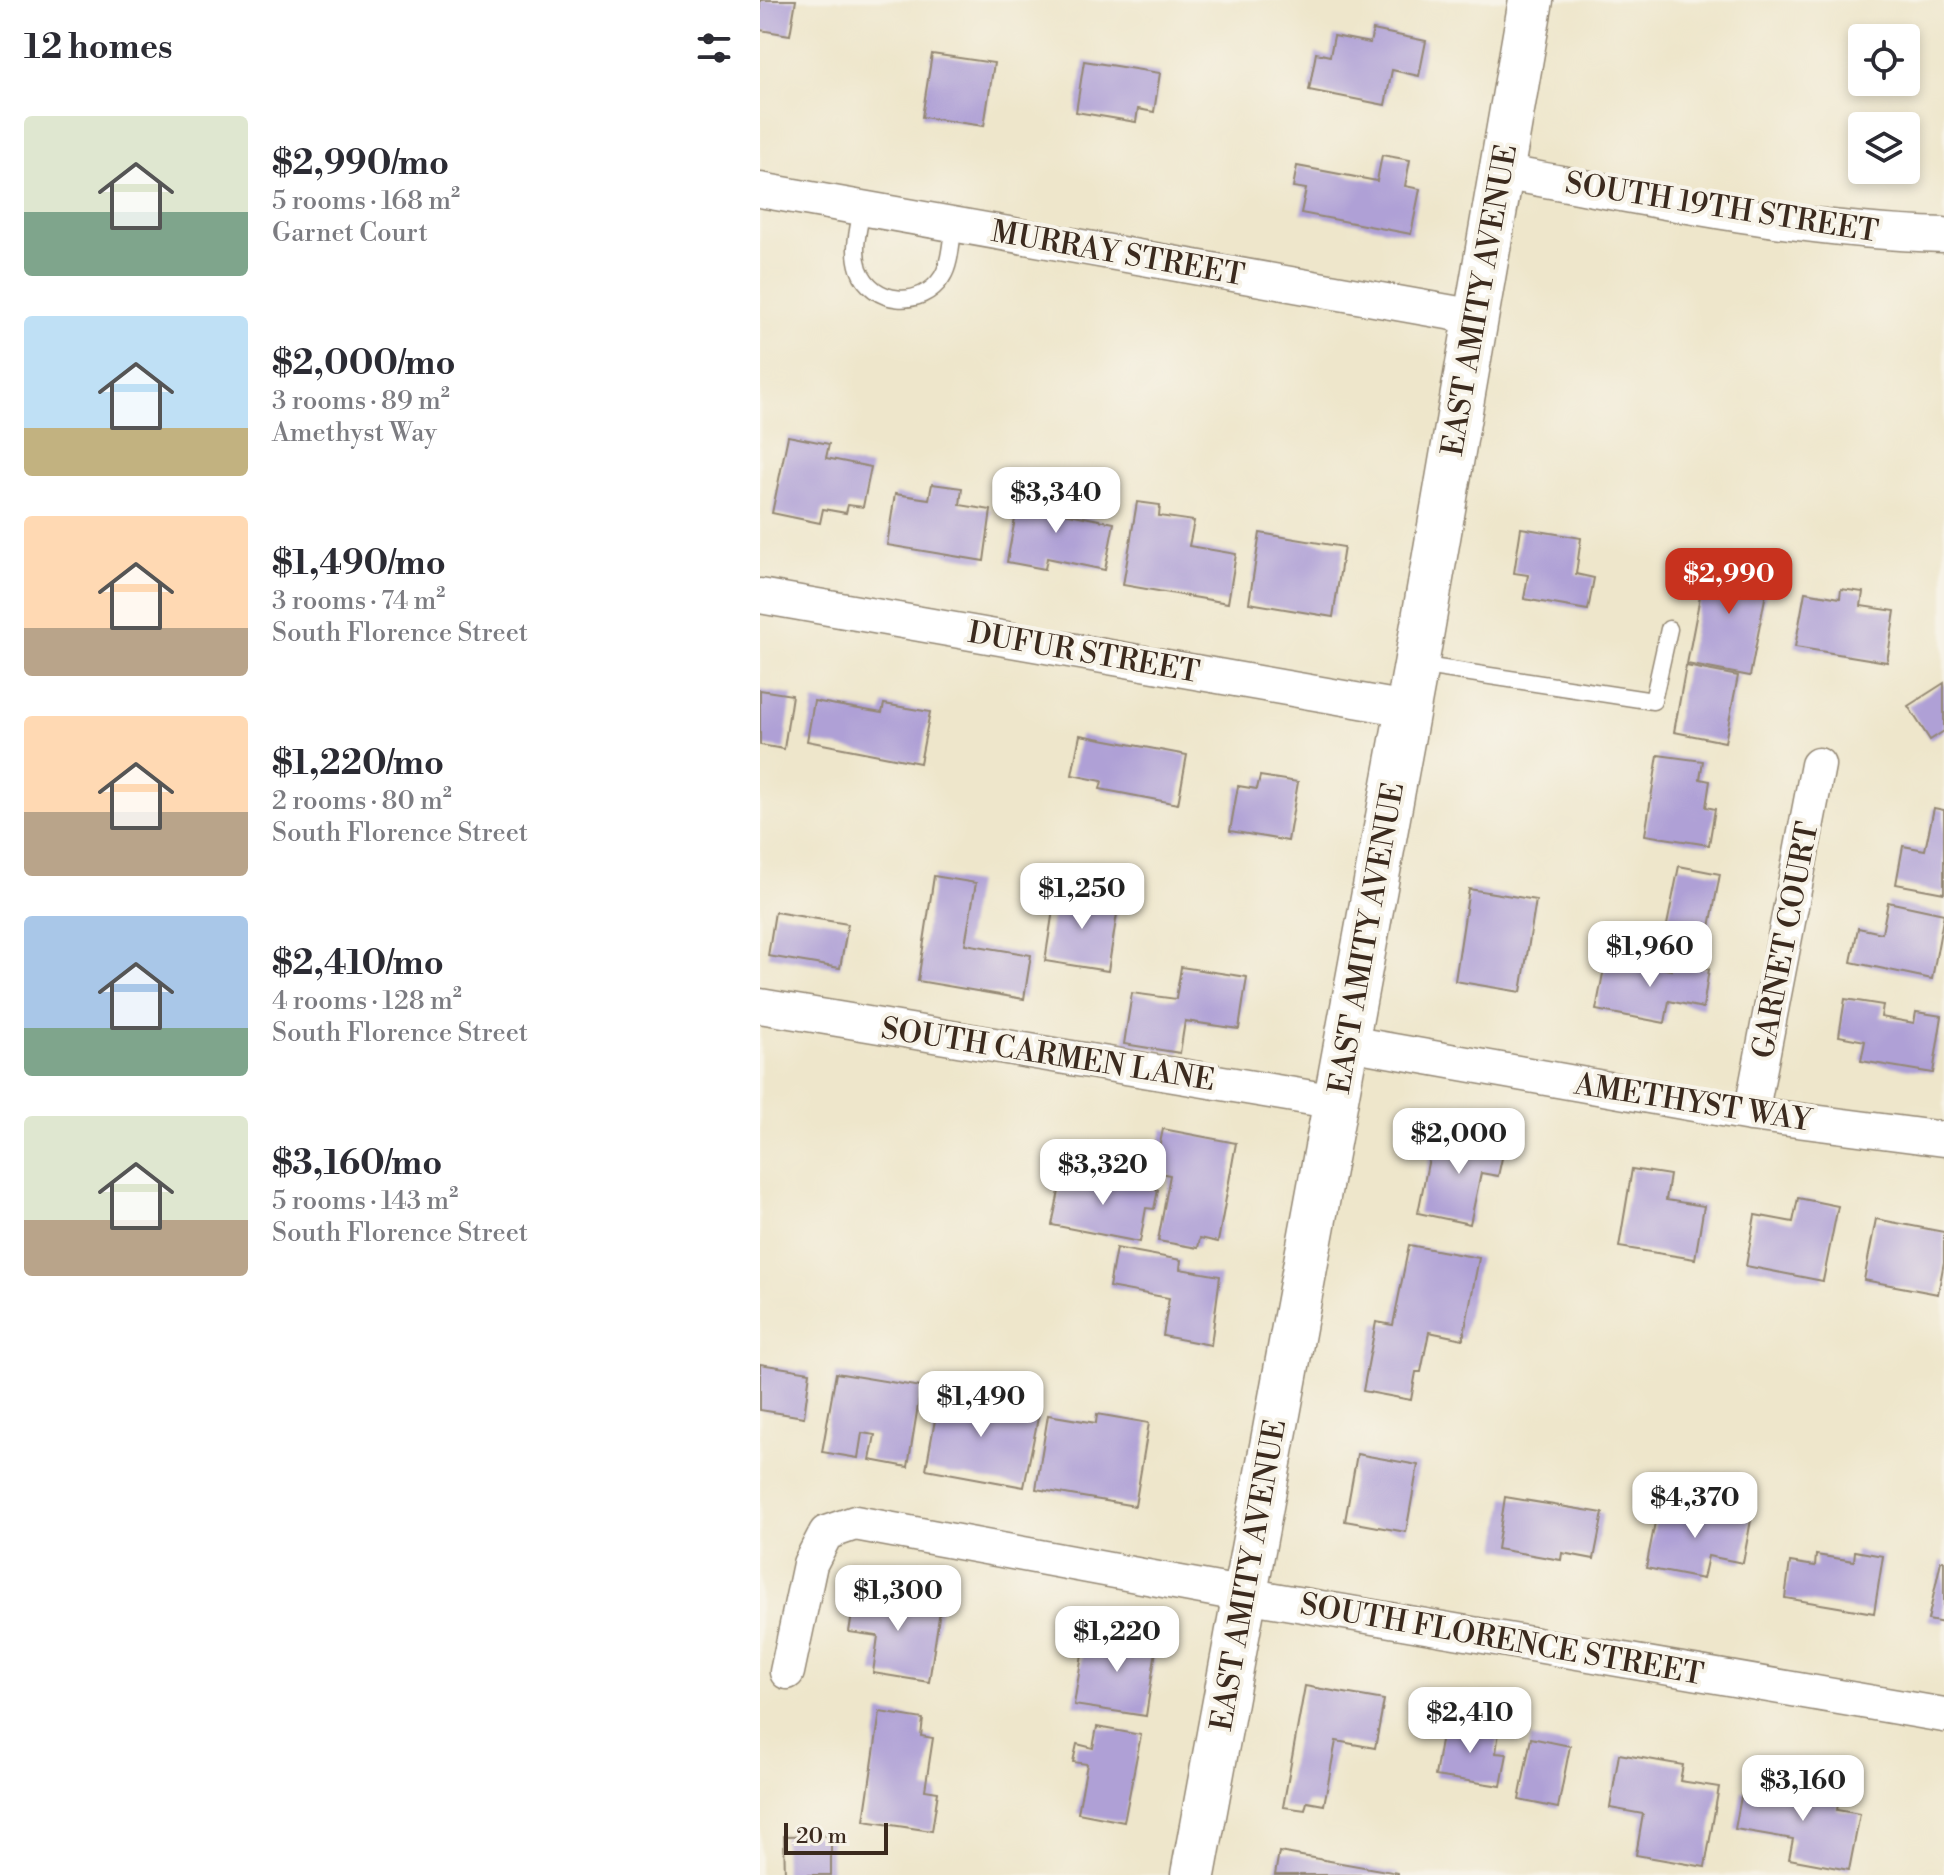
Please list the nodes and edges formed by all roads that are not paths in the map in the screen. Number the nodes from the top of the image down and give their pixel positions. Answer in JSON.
{"nodes":[{"id":1,"x":1531,"y":0,"type":"edge"},
{"id":2,"x":1501,"y":172,"type":"junction"},
{"id":3,"x":760,"y":190,"type":"edge"},
{"id":4,"x":862,"y":208,"type":"junction"},
{"id":5,"x":954,"y":223,"type":"junction"},
{"id":6,"x":1944,"y":235,"type":"edge"},
{"id":7,"x":1476,"y":317,"type":"junction"},
{"id":8,"x":760,"y":596,"type":"edge"},
{"id":9,"x":1669,"y":629,"type":"dead end"},
{"id":10,"x":1416,"y":665,"type":"junction"},
{"id":11,"x":1407,"y":709,"type":"junction"},
{"id":12,"x":1818,"y":765,"type":"dead end"},
{"id":13,"x":760,"y":1006,"type":"edge"},
{"id":14,"x":1348,"y":1043,"type":"junction"},
{"id":15,"x":1336,"y":1102,"type":"junction"},
{"id":16,"x":1751,"y":1114,"type":"junction"},
{"id":17,"x":1944,"y":1139,"type":"edge"},
{"id":18,"x":1245,"y":1595,"type":"junction"},
{"id":19,"x":787,"y":1672,"type":"dead end"},
{"id":20,"x":1944,"y":1715,"type":"edge"},
{"id":21,"x":1193,"y":1875,"type":"edge"}],
"edges":[{"from":1,"to":2,"type":"main road","name":"EAST AMITY AVENUE"},
{"from":2,"to":6,"type":"street","name":"SOUTH 19TH STREET"},
{"from":2,"to":7,"type":"main road","name":"EAST AMITY AVENUE"},
{"from":3,"to":4,"type":"street","name":"MURRAY STREET"},
{"from":4,"to":5,"type":"street","name":"MURRAY STREET"},
{"from":4,"to":5,"type":"lane"},
{"from":5,"to":7,"type":"street","name":"MURRAY STREET"},
{"from":7,"to":10,"type":"main road","name":"EAST AMITY AVENUE"},
{"from":8,"to":11,"type":"street","name":"DUFUR STREET"},
{"from":9,"to":10,"type":"lane"},
{"from":10,"to":11,"type":"main road","name":"EAST AMITY AVENUE"},
{"from":11,"to":14,"type":"main road","name":"EAST AMITY AVENUE"},
{"from":12,"to":16,"type":"street","name":"GARNET COURT"},
{"from":13,"to":15,"type":"street","name":"SOUTH CARMEN LANE"},
{"from":14,"to":15,"type":"main road","name":"EAST AMITY AVENUE"},
{"from":14,"to":16,"type":"street","name":"AMETHYST WAY"},
{"from":15,"to":18,"type":"main road","name":"EAST AMITY AVENUE"},
{"from":16,"to":17,"type":"street","name":"AMETHYST WAY"},
{"from":18,"to":19,"type":"street","name":"SOUTH FLORENCE STREET"},
{"from":18,"to":20,"type":"street","name":"SOUTH FLORENCE STREET"},
{"from":18,"to":21,"type":"main road","name":"EAST AMITY AVENUE"}]}
